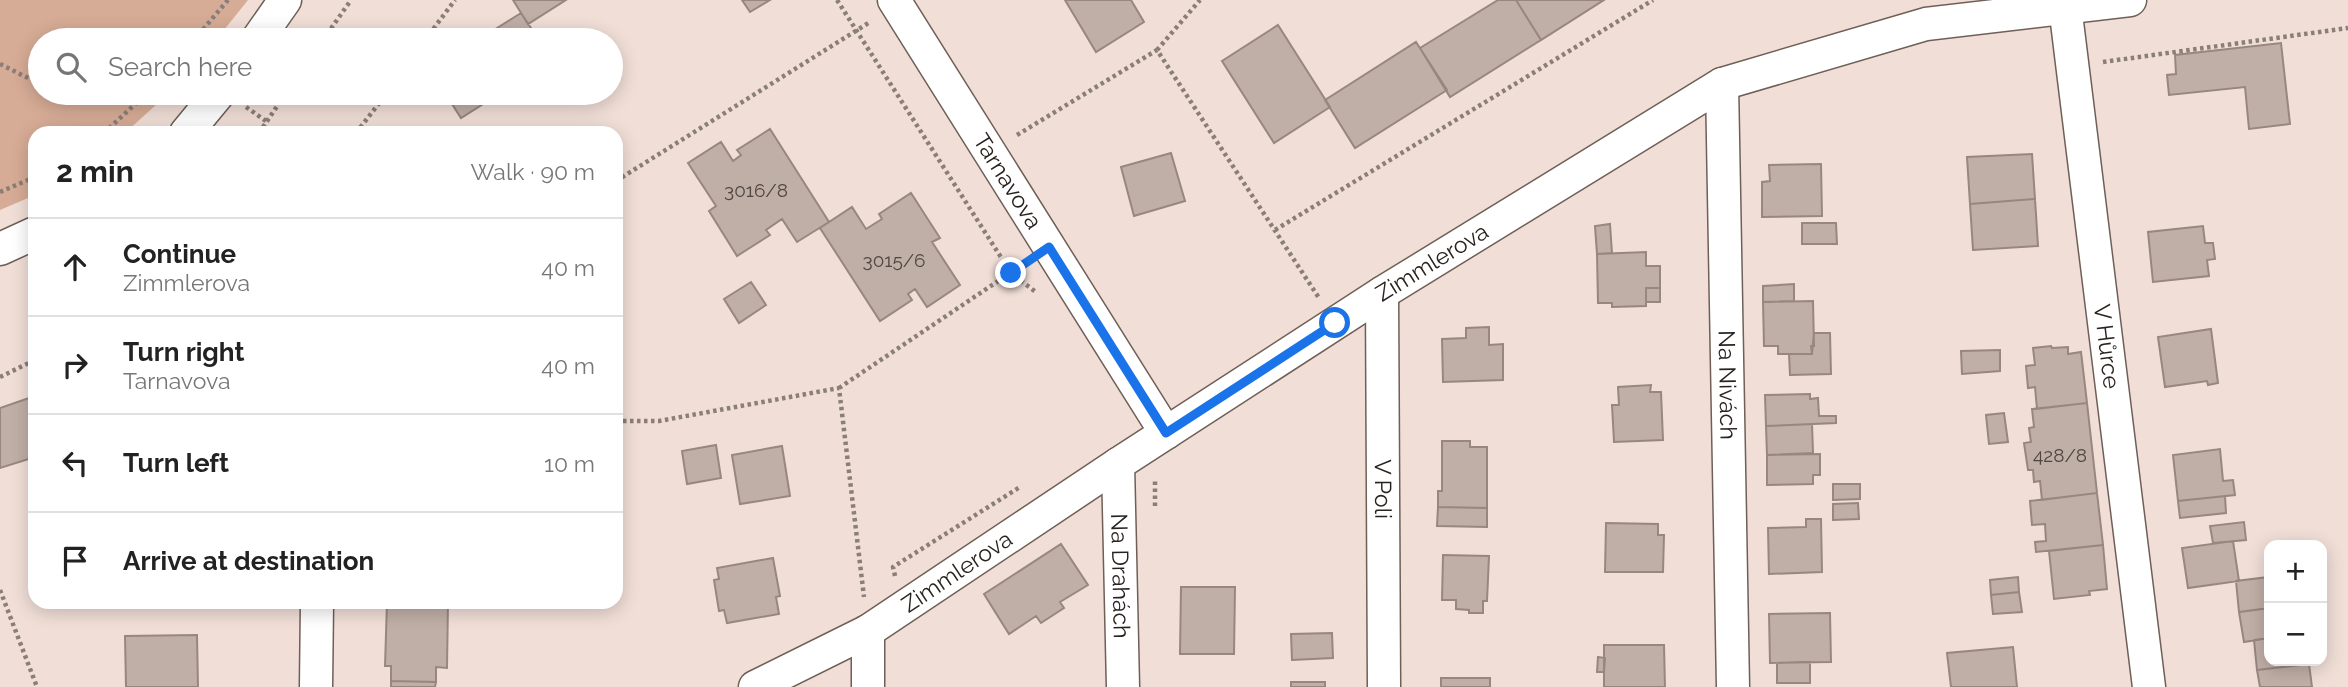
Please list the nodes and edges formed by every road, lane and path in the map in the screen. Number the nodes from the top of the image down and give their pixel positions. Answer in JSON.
{"nodes":[{"id":1,"x":228,"y":0,"type":"edge"},
{"id":2,"x":285,"y":0,"type":"edge"},
{"id":3,"x":351,"y":0,"type":"edge"},
{"id":4,"x":455,"y":0,"type":"edge"},
{"id":5,"x":837,"y":0,"type":"edge"},
{"id":6,"x":1200,"y":0,"type":"edge"},
{"id":7,"x":1653,"y":0,"type":"edge"},
{"id":8,"x":2130,"y":0,"type":"edge"},
{"id":9,"x":896,"y":2,"type":"edge"},
{"id":10,"x":2065,"y":6,"type":"junction"},
{"id":11,"x":1923,"y":12,"type":"edge"},
{"id":12,"x":204,"y":28,"type":"edge"},
{"id":13,"x":265,"y":28,"type":"edge"},
{"id":14,"x":331,"y":28,"type":"edge"},
{"id":15,"x":434,"y":28,"type":"edge"},
{"id":16,"x":2348,"y":28,"type":"edge"},
{"id":17,"x":856,"y":30,"type":"junction"},
{"id":18,"x":1157,"y":50,"type":"junction"},
{"id":19,"x":0,"y":64,"type":"edge"},
{"id":20,"x":2105,"y":75,"type":"dead end"},
{"id":21,"x":28,"y":78,"type":"edge"},
{"id":22,"x":1722,"y":84,"type":"junction"},
{"id":23,"x":134,"y":105,"type":"edge"},
{"id":24,"x":209,"y":105,"type":"edge"},
{"id":25,"x":278,"y":105,"type":"edge"},
{"id":26,"x":378,"y":105,"type":"edge"},
{"id":27,"x":112,"y":126,"type":"edge"},
{"id":28,"x":192,"y":126,"type":"edge"},
{"id":29,"x":264,"y":126,"type":"edge"},
{"id":30,"x":361,"y":126,"type":"edge"},
{"id":31,"x":989,"y":152,"type":"junction"},
{"id":32,"x":623,"y":177,"type":"edge"},
{"id":33,"x":28,"y":180,"type":"edge"},
{"id":34,"x":0,"y":192,"type":"edge"},
{"id":35,"x":1275,"y":230,"type":"junction"},
{"id":36,"x":28,"y":236,"type":"edge"},
{"id":37,"x":1049,"y":247,"type":"junction"},
{"id":38,"x":0,"y":249,"type":"edge"},
{"id":39,"x":1011,"y":273,"type":"junction"},
{"id":40,"x":1382,"y":293,"type":"junction"},
{"id":41,"x":1042,"y":297,"type":"dead end"},
{"id":42,"x":1335,"y":323,"type":"junction"},
{"id":43,"x":28,"y":363,"type":"edge"},
{"id":44,"x":0,"y":377,"type":"edge"},
{"id":45,"x":839,"y":388,"type":"junction"},
{"id":46,"x":623,"y":421,"type":"edge"},
{"id":47,"x":1166,"y":433,"type":"junction"},
{"id":48,"x":1118,"y":464,"type":"junction"},
{"id":49,"x":1030,"y":481,"type":"dead end"},
{"id":50,"x":0,"y":590,"type":"edge"},
{"id":51,"x":904,"y":607,"type":"junction"},
{"id":52,"x":317,"y":609,"type":"edge"},
{"id":53,"x":868,"y":631,"type":"junction"},
{"id":54,"x":37,"y":687,"type":"edge"},
{"id":55,"x":316,"y":687,"type":"edge"},
{"id":56,"x":755,"y":687,"type":"edge"},
{"id":57,"x":868,"y":687,"type":"edge"},
{"id":58,"x":1123,"y":687,"type":"edge"},
{"id":59,"x":1384,"y":687,"type":"edge"},
{"id":60,"x":1733,"y":687,"type":"edge"},
{"id":61,"x":2149,"y":687,"type":"edge"}],
"edges":[{"from":1,"to":12,"type":"path"},
{"from":2,"to":13,"type":"street"},
{"from":3,"to":14,"type":"path"},
{"from":4,"to":15,"type":"path"},
{"from":5,"to":17,"type":"path"},
{"from":6,"to":18,"type":"path"},
{"from":7,"to":35,"type":"path"},
{"from":8,"to":10,"type":"street","name":"Zimmlerova"},
{"from":9,"to":17,"type":"path"},
{"from":9,"to":31,"type":"street","name":"Tarnavova"},
{"from":10,"to":11,"type":"street","name":"Zimmlerova"},
{"from":10,"to":61,"type":"street","name":"V Hůrce"},
{"from":11,"to":22,"type":"street","name":"Zimmlerova"},
{"from":16,"to":20,"type":"path"},
{"from":17,"to":32,"type":"path"},
{"from":17,"to":39,"type":"path"},
{"from":18,"to":31,"type":"path"},
{"from":18,"to":35,"type":"path"},
{"from":19,"to":21,"type":"path"},
{"from":22,"to":40,"type":"street","name":"Zimmlerova"},
{"from":22,"to":60,"type":"street","name":"Na Nivách"},
{"from":23,"to":27,"type":"path"},
{"from":24,"to":28,"type":"street"},
{"from":25,"to":29,"type":"path"},
{"from":26,"to":30,"type":"path"},
{"from":31,"to":37,"type":"street","name":"Tarnavova"},
{"from":33,"to":34,"type":"path"},
{"from":35,"to":42,"type":"path"},
{"from":36,"to":38,"type":"street"},
{"from":37,"to":39,"type":"path"},
{"from":37,"to":47,"type":"street","name":"Tarnavova"},
{"from":39,"to":41,"type":"path"},
{"from":39,"to":45,"type":"path"},
{"from":40,"to":42,"type":"street","name":"Zimmlerova"},
{"from":40,"to":59,"type":"street","name":"V Poli"},
{"from":42,"to":47,"type":"street","name":"Zimmlerova"},
{"from":43,"to":44,"type":"path"},
{"from":45,"to":46,"type":"path"},
{"from":45,"to":53,"type":"path"},
{"from":47,"to":48,"type":"street","name":"Zimmlerova"},
{"from":48,"to":51,"type":"street","name":"Zimmlerova"},
{"from":48,"to":58,"type":"street","name":"Na Drahách"},
{"from":49,"to":51,"type":"path"},
{"from":50,"to":54,"type":"path"},
{"from":51,"to":53,"type":"street","name":"Zimmlerova"},
{"from":52,"to":55,"type":"street"},
{"from":53,"to":56,"type":"street","name":"Zimmlerova"},
{"from":53,"to":57,"type":"street"}]}
